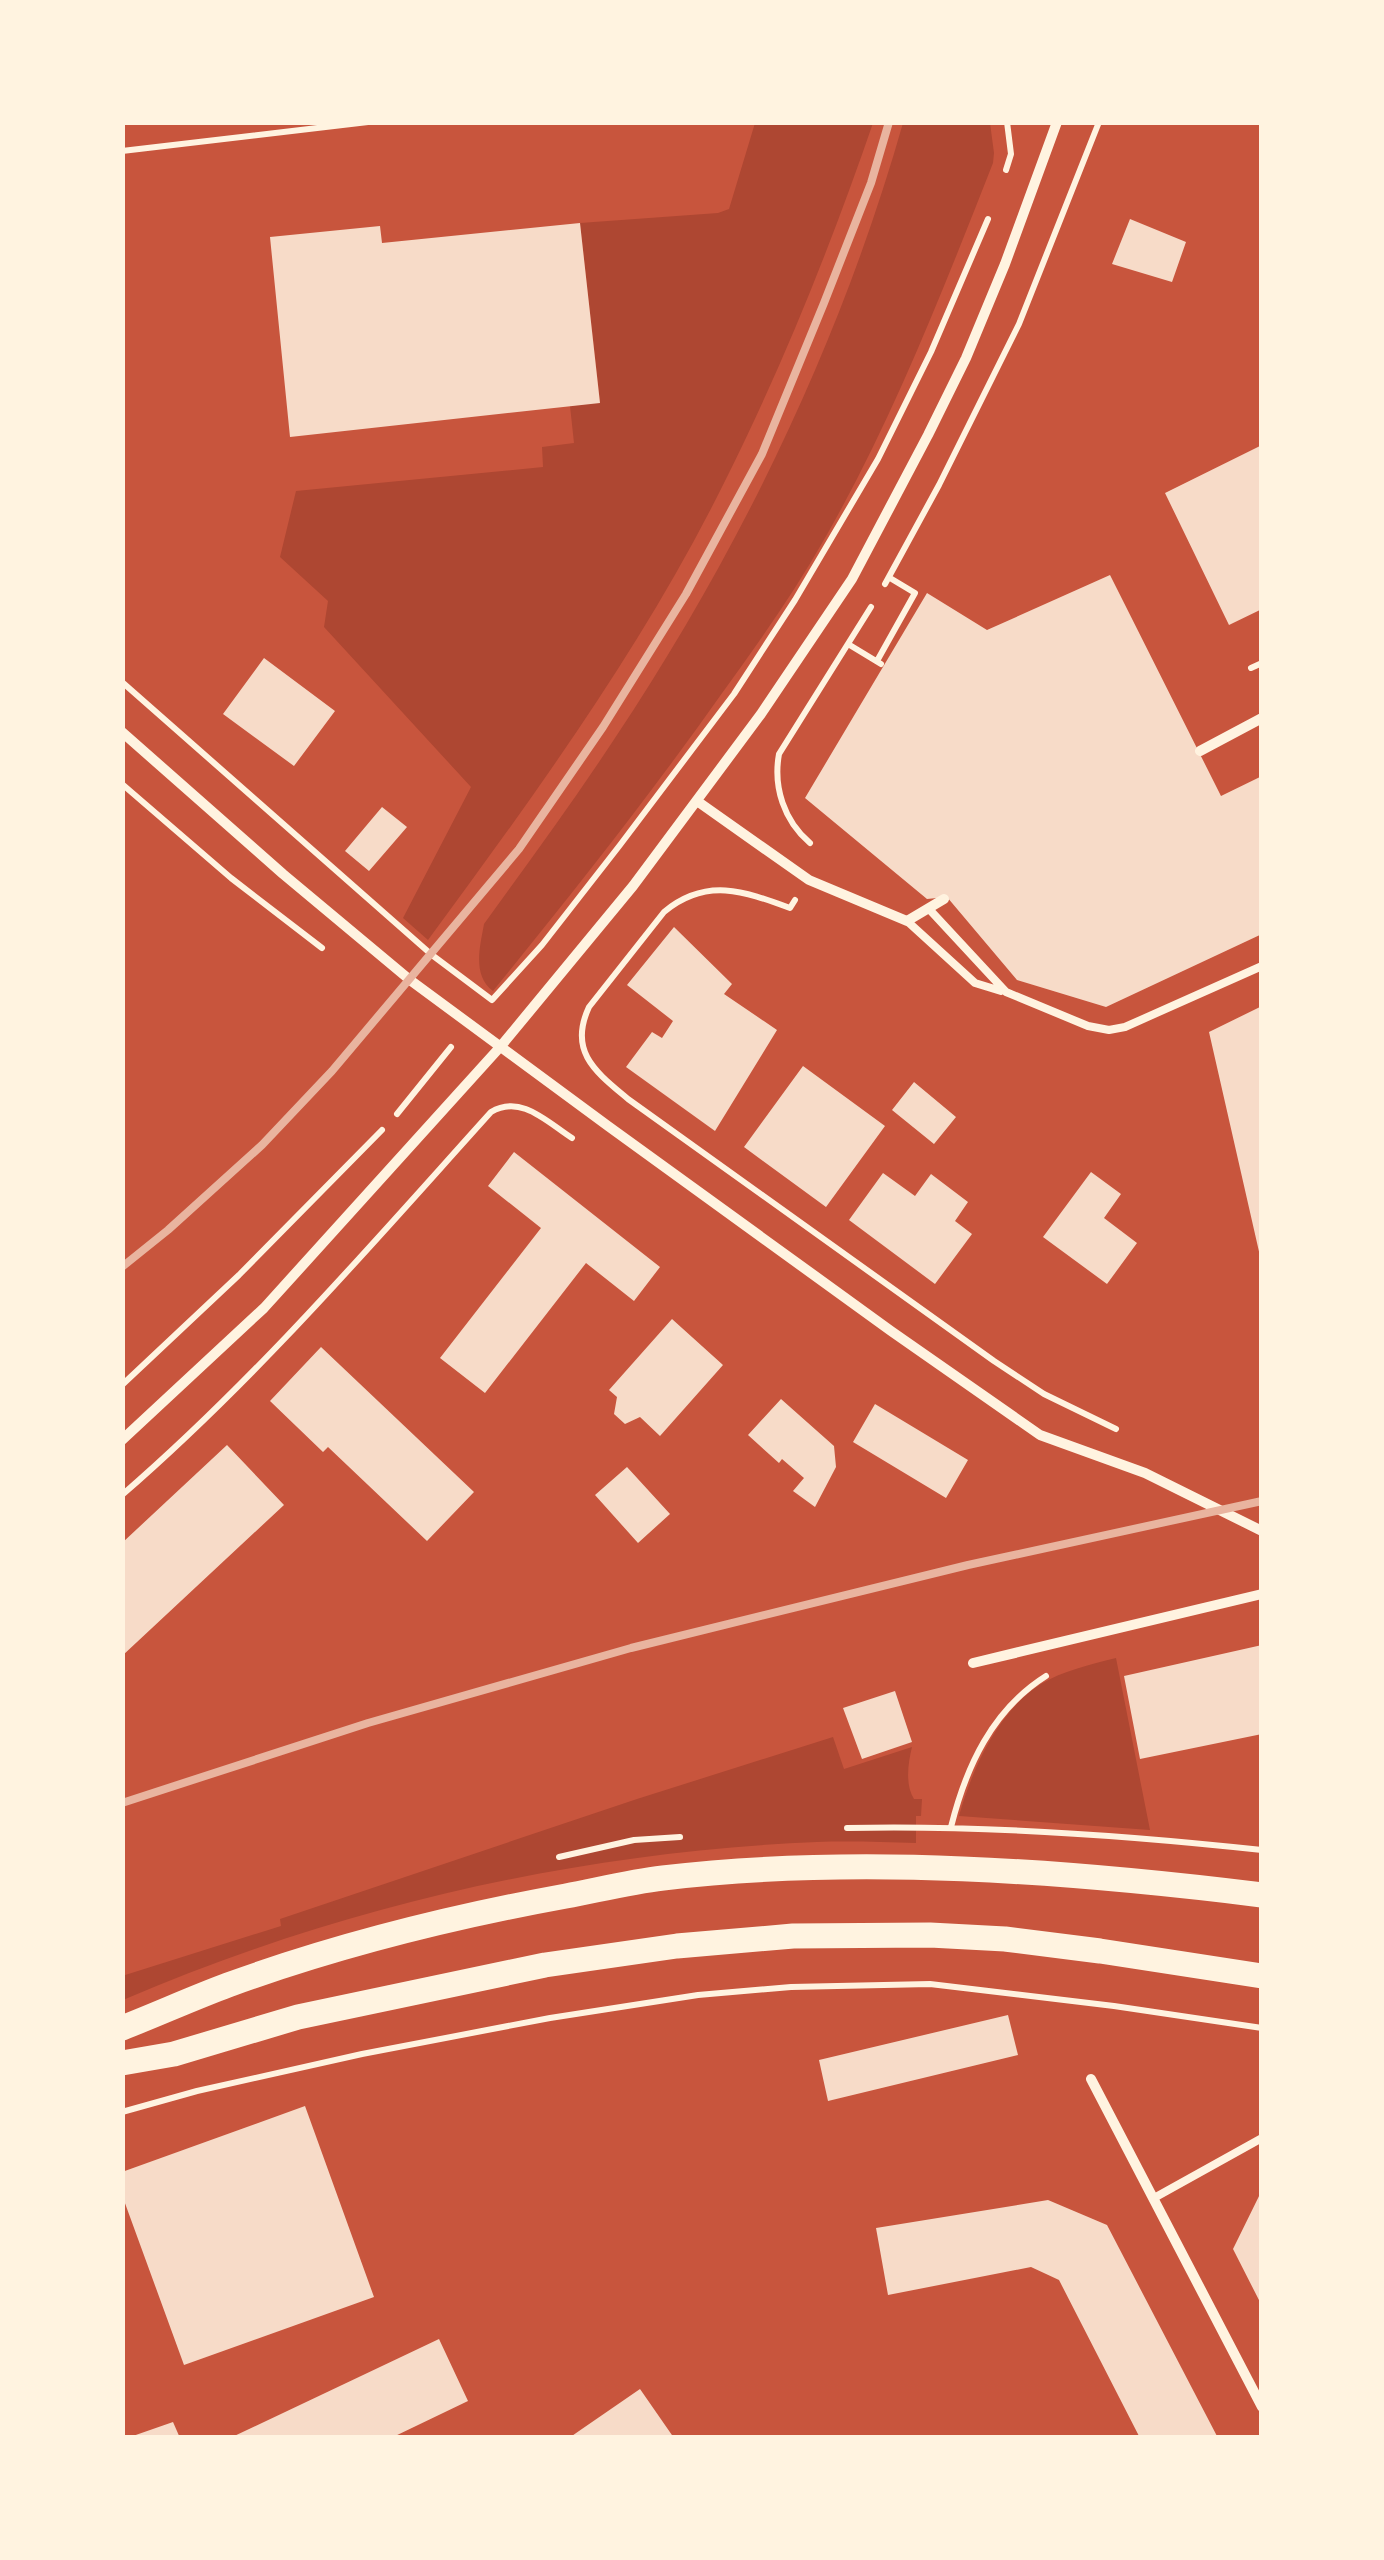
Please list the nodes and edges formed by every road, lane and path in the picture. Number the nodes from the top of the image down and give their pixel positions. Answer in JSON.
{"nodes":[{"id":1,"x":368,"y":122,"type":"edge"},
{"id":2,"x":1007,"y":122,"type":"edge"},
{"id":3,"x":1099,"y":122,"type":"edge"},
{"id":4,"x":1054,"y":125,"type":"edge"},
{"id":5,"x":122,"y":151,"type":"edge"},
{"id":6,"x":1084,"y":159,"type":"dead end"},
{"id":7,"x":1000,"y":185,"type":"dead end"},
{"id":8,"x":990,"y":215,"type":"dead end"},
{"id":9,"x":889,"y":577,"type":"dead end"},
{"id":10,"x":848,"y":644,"type":"dead end"},
{"id":11,"x":1262,"y":663,"type":"edge"},
{"id":12,"x":1252,"y":668,"type":"dead end"},
{"id":13,"x":122,"y":682,"type":"edge"},
{"id":14,"x":1262,"y":718,"type":"edge"},
{"id":15,"x":122,"y":732,"type":"edge"},
{"id":16,"x":790,"y":735,"type":"dead end"},
{"id":17,"x":1200,"y":751,"type":"dead end"},
{"id":18,"x":122,"y":784,"type":"edge"},
{"id":19,"x":697,"y":801,"type":"junction"},
{"id":20,"x":809,"y":880,"type":"junction"},
{"id":21,"x":944,"y":900,"type":"dead end"},
{"id":22,"x":929,"y":909,"type":"junction"},
{"id":23,"x":907,"y":921,"type":"junction"},
{"id":24,"x":334,"y":957,"type":"dead end"},
{"id":25,"x":1262,"y":966,"type":"edge"},
{"id":26,"x":1006,"y":992,"type":"junction"},
{"id":27,"x":437,"y":1036,"type":"dead end"},
{"id":28,"x":502,"y":1046,"type":"junction"},
{"id":29,"x":574,"y":1140,"type":"dead end"},
{"id":30,"x":122,"y":1385,"type":"edge"},
{"id":31,"x":1117,"y":1430,"type":"dead end"},
{"id":32,"x":122,"y":1440,"type":"edge"},
{"id":33,"x":122,"y":1495,"type":"edge"},
{"id":34,"x":1262,"y":1530,"type":"edge"},
{"id":35,"x":1262,"y":1594,"type":"edge"},
{"id":36,"x":973,"y":1663,"type":"dead end"},
{"id":37,"x":1050,"y":1673,"type":"dead end"},
{"id":38,"x":951,"y":1827,"type":"dead end"},
{"id":39,"x":1262,"y":1895,"type":"edge"},
{"id":40,"x":1262,"y":1976,"type":"edge"},
{"id":41,"x":122,"y":2028,"type":"edge"},
{"id":42,"x":1262,"y":2028,"type":"edge"},
{"id":43,"x":122,"y":2063,"type":"edge"},
{"id":44,"x":1091,"y":2079,"type":"dead end"},
{"id":45,"x":122,"y":2112,"type":"edge"},
{"id":46,"x":1262,"y":2138,"type":"edge"},
{"id":47,"x":1154,"y":2198,"type":"junction"},
{"id":48,"x":1262,"y":2407,"type":"edge"}],
"edges":[{"from":1,"to":5,"type":"path"},
{"from":2,"to":7,"type":"path"},
{"from":3,"to":6,"type":"path"},
{"from":4,"to":19,"type":"street"},
{"from":8,"to":13,"type":"path"},
{"from":9,"to":10,"type":"path"},
{"from":11,"to":12,"type":"path"},
{"from":14,"to":17,"type":"street"},
{"from":15,"to":28,"type":"street"},
{"from":16,"to":20,"type":"path"},
{"from":18,"to":24,"type":"path"},
{"from":19,"to":20,"type":"street"},
{"from":19,"to":28,"type":"street"},
{"from":20,"to":23,"type":"street"},
{"from":20,"to":31,"type":"path"},
{"from":21,"to":22,"type":"street"},
{"from":22,"to":23,"type":"street"},
{"from":22,"to":26,"type":"lane"},
{"from":23,"to":26,"type":"lane"},
{"from":25,"to":26,"type":"lane"},
{"from":27,"to":30,"type":"path"},
{"from":28,"to":32,"type":"street"},
{"from":28,"to":34,"type":"street"},
{"from":29,"to":33,"type":"path"},
{"from":35,"to":36,"type":"street"},
{"from":37,"to":38,"type":"path"},
{"from":39,"to":41,"type":"main road"},
{"from":40,"to":43,"type":"main road"},
{"from":42,"to":45,"type":"path"},
{"from":44,"to":47,"type":"street"},
{"from":46,"to":47,"type":"lane"},
{"from":47,"to":48,"type":"street"}]}
